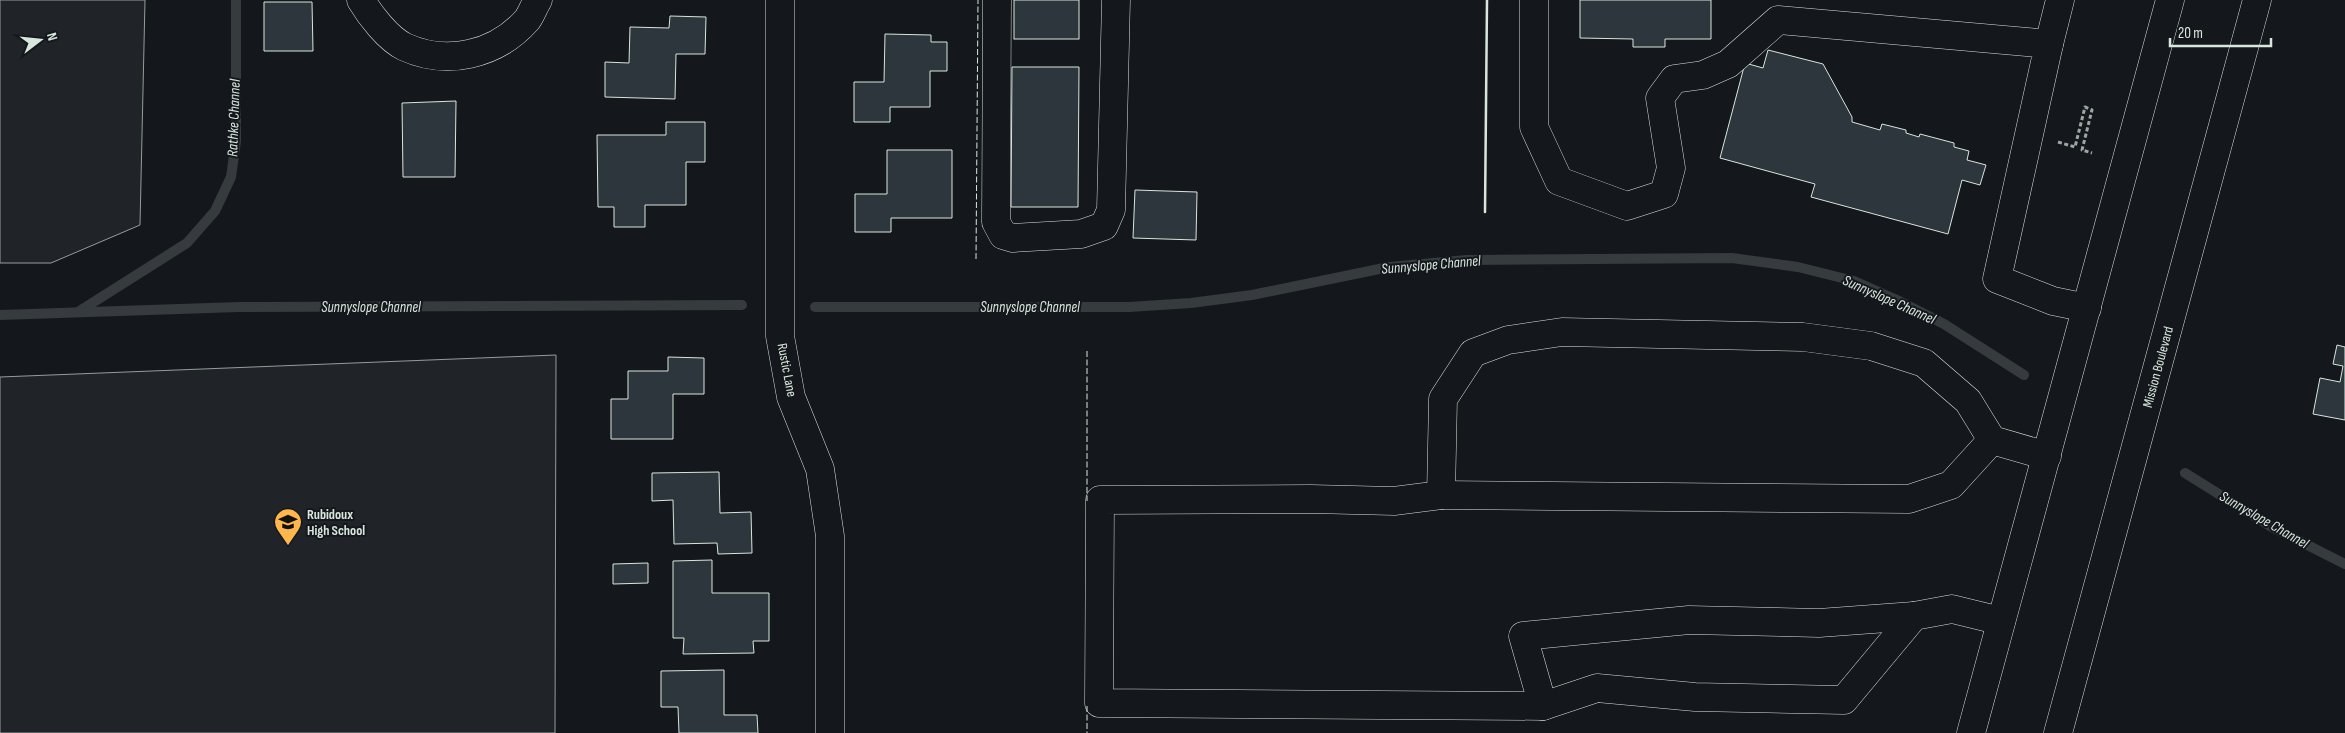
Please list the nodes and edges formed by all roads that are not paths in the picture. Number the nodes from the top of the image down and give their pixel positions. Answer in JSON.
{"nodes":[{"id":1,"x":361,"y":0,"type":"edge"},
{"id":2,"x":538,"y":0,"type":"edge"},
{"id":3,"x":780,"y":0,"type":"edge"},
{"id":4,"x":997,"y":0,"type":"edge"},
{"id":5,"x":1116,"y":0,"type":"edge"},
{"id":6,"x":1534,"y":0,"type":"edge"},
{"id":7,"x":2060,"y":0,"type":"edge"},
{"id":8,"x":2170,"y":0,"type":"edge"},
{"id":9,"x":2257,"y":0,"type":"edge"},
{"id":10,"x":1778,"y":10,"type":"edge"},
{"id":11,"x":2049,"y":44,"type":"junction"},
{"id":12,"x":2087,"y":308,"type":"junction"},
{"id":13,"x":1992,"y":440,"type":"junction"},
{"id":14,"x":2047,"y":456,"type":"junction"},
{"id":15,"x":1441,"y":496,"type":"junction"},
{"id":16,"x":1914,"y":616,"type":"junction"},
{"id":17,"x":2001,"y":621,"type":"junction"},
{"id":18,"x":1543,"y":706,"type":"junction"},
{"id":19,"x":830,"y":733,"type":"edge"},
{"id":20,"x":1972,"y":733,"type":"edge"},
{"id":21,"x":2058,"y":733,"type":"edge"}],
"edges":[{"from":1,"to":2,"type":"main road"},
{"from":3,"to":19,"type":"main road","name":"Rustic Lane"},
{"from":4,"to":5,"type":"main road"},
{"from":6,"to":10,"type":"main road"},
{"from":7,"to":11,"type":"main road"},
{"from":8,"to":12,"type":"main road"},
{"from":9,"to":21,"type":"main road","name":"Mission Boulevard"},
{"from":10,"to":11,"type":"main road"},
{"from":11,"to":12,"type":"main road"},
{"from":12,"to":14,"type":"main road"},
{"from":13,"to":14,"type":"main road"},
{"from":13,"to":15,"type":"main road"},
{"from":13,"to":15,"type":"main road"},
{"from":14,"to":17,"type":"main road"},
{"from":15,"to":18,"type":"main road"},
{"from":16,"to":17,"type":"main road"},
{"from":16,"to":18,"type":"main road"},
{"from":16,"to":18,"type":"main road"},
{"from":17,"to":20,"type":"main road"}]}
